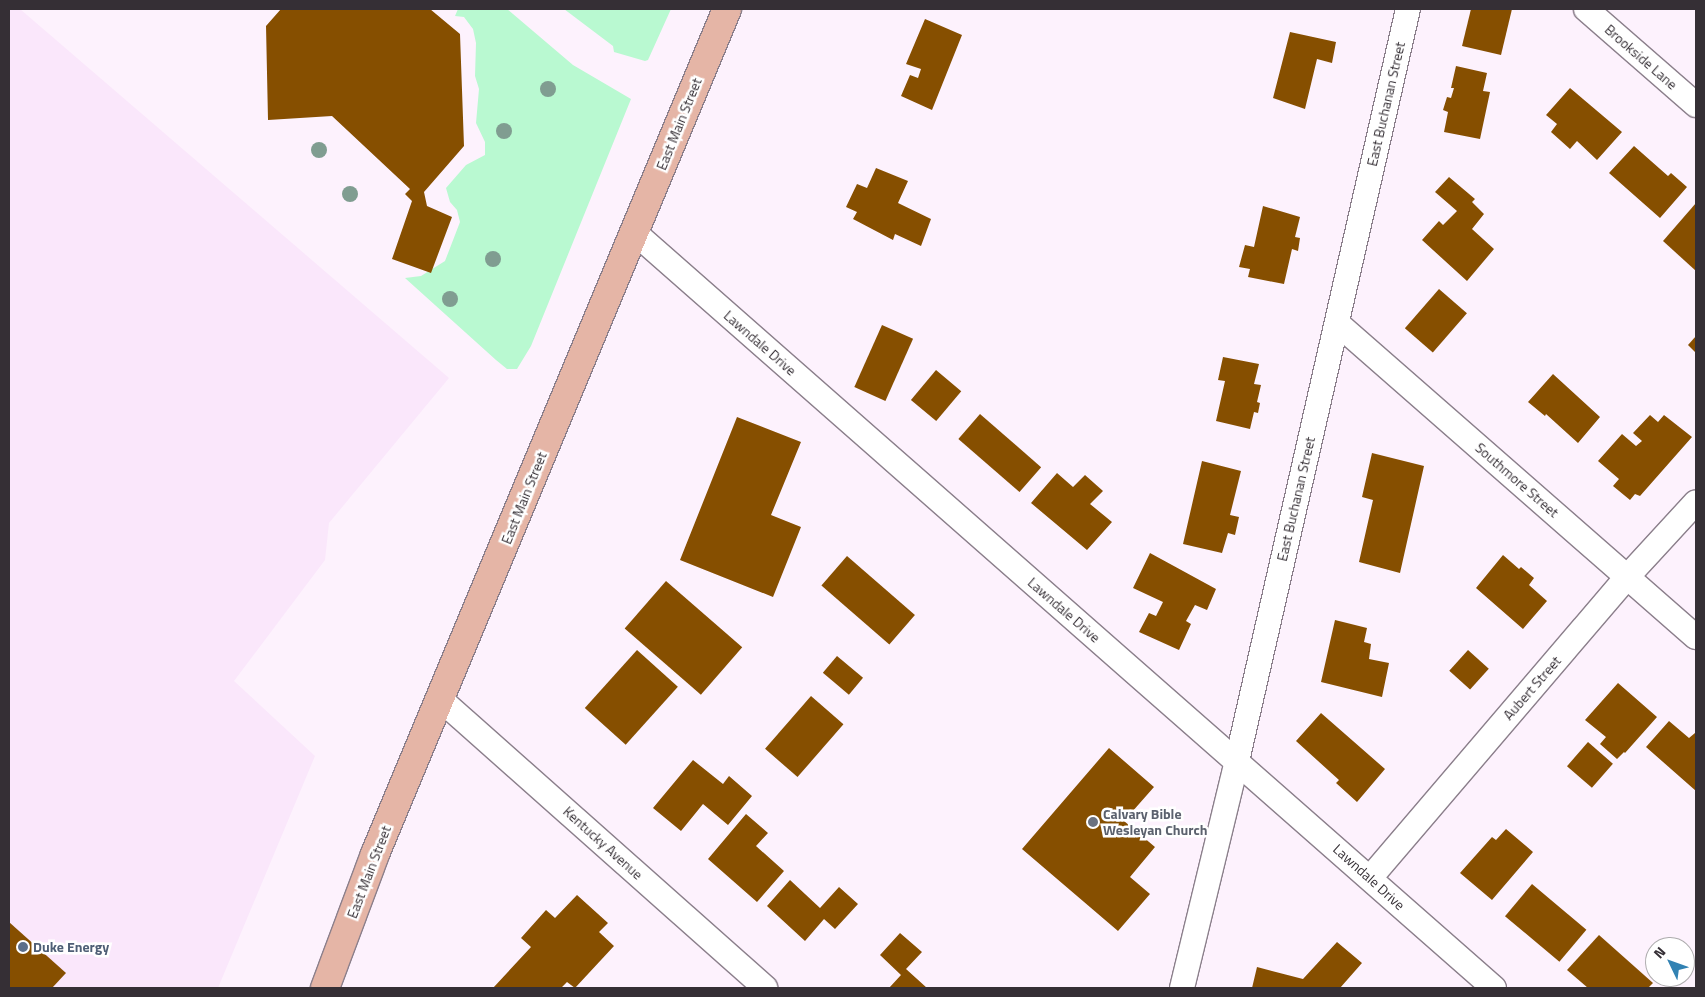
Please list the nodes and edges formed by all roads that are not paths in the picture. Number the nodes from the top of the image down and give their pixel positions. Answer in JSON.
{"nodes":[{"id":1,"x":727,"y":9,"type":"edge"},
{"id":2,"x":1408,"y":9,"type":"edge"},
{"id":3,"x":1586,"y":9,"type":"edge"},
{"id":4,"x":1696,"y":105,"type":"edge"},
{"id":5,"x":634,"y":232,"type":"junction"},
{"id":6,"x":1337,"y":323,"type":"junction"},
{"id":7,"x":1696,"y":502,"type":"edge"},
{"id":8,"x":1628,"y":576,"type":"junction"},
{"id":9,"x":1696,"y":637,"type":"edge"},
{"id":10,"x":440,"y":699,"type":"junction"},
{"id":11,"x":1237,"y":761,"type":"junction"},
{"id":12,"x":1370,"y":878,"type":"junction"},
{"id":13,"x":325,"y":988,"type":"edge"},
{"id":14,"x":765,"y":988,"type":"edge"},
{"id":15,"x":1182,"y":988,"type":"edge"},
{"id":16,"x":1494,"y":988,"type":"edge"}],
"edges":[{"from":1,"to":5,"type":"main road","name":"East Main Street"},
{"from":2,"to":6,"type":"street","name":"East Buchanan Street"},
{"from":3,"to":4,"type":"street","name":"Brookside Lane"},
{"from":5,"to":10,"type":"main road","name":"East Main Street"},
{"from":5,"to":11,"type":"street","name":"Lawndale Drive"},
{"from":6,"to":8,"type":"street","name":"Southmore Street"},
{"from":6,"to":11,"type":"street","name":"East Buchanan Street"},
{"from":7,"to":8,"type":"street","name":"Aubert Street"},
{"from":8,"to":9,"type":"street","name":"Southmore Street"},
{"from":8,"to":12,"type":"street","name":"Aubert Street"},
{"from":10,"to":13,"type":"main road","name":"East Main Street"},
{"from":10,"to":14,"type":"street","name":"Kentucky Avenue"},
{"from":11,"to":12,"type":"street","name":"Lawndale Drive"},
{"from":11,"to":15,"type":"street","name":"East Buchanan Street"},
{"from":12,"to":16,"type":"street","name":"Lawndale Drive"}]}
